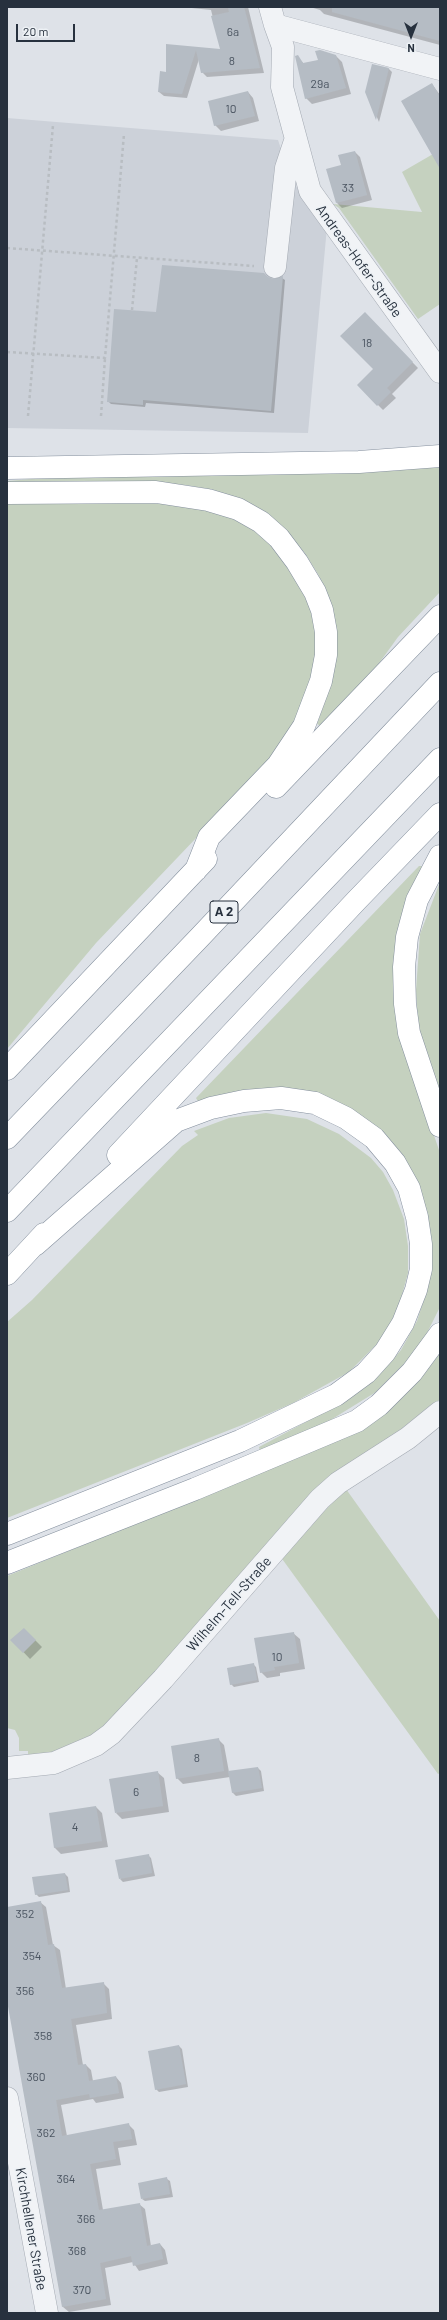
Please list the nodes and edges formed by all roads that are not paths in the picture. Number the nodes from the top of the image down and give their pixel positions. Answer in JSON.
{"nodes":[{"id":1,"x":272,"y":16,"type":"edge"},
{"id":2,"x":440,"y":69,"type":"edge"},
{"id":3,"x":295,"y":141,"type":"junction"},
{"id":4,"x":275,"y":267,"type":"road end"},
{"id":5,"x":440,"y":372,"type":"edge"},
{"id":6,"x":440,"y":456,"type":"edge"},
{"id":7,"x":7,"y":468,"type":"edge"},
{"id":8,"x":7,"y":493,"type":"edge"},
{"id":9,"x":440,"y":616,"type":"edge"},
{"id":10,"x":440,"y":683,"type":"edge"},
{"id":11,"x":440,"y":759,"type":"edge"},
{"id":12,"x":440,"y":814,"type":"edge"},
{"id":13,"x":440,"y":856,"type":"edge"},
{"id":14,"x":196,"y":870,"type":"junction"},
{"id":15,"x":7,"y":1069,"type":"edge"},
{"id":16,"x":440,"y":1126,"type":"edge"},
{"id":17,"x":7,"y":1138,"type":"edge"},
{"id":18,"x":7,"y":1211,"type":"edge"},
{"id":19,"x":34,"y":1245,"type":"junction"},
{"id":20,"x":7,"y":1274,"type":"edge"},
{"id":21,"x":440,"y":1334,"type":"edge"},
{"id":22,"x":440,"y":1412,"type":"edge"},
{"id":23,"x":7,"y":1534,"type":"edge"},
{"id":24,"x":7,"y":1563,"type":"edge"},
{"id":25,"x":7,"y":1768,"type":"edge"},
{"id":26,"x":7,"y":2098,"type":"edge"},
{"id":27,"x":46,"y":2313,"type":"edge"}],
"edges":[{"from":1,"to":2,"type":"street","name":"Andreas-Hofer-Straße"},
{"from":1,"to":3,"type":"street","name":"Andreas-Hofer-Straße"},
{"from":3,"to":4,"type":"street"},
{"from":3,"to":5,"type":"street","name":"Andreas-Hofer-Straße"},
{"from":6,"to":7,"type":"highway"},
{"from":8,"to":14,"type":"highway"},
{"from":9,"to":14,"type":"highway"},
{"from":10,"to":17,"type":"highway","number":"A 2"},
{"from":11,"to":18,"type":"highway"},
{"from":12,"to":19,"type":"highway"},
{"from":13,"to":16,"type":"highway"},
{"from":14,"to":15,"type":"highway"},
{"from":19,"to":20,"type":"highway"},
{"from":19,"to":23,"type":"highway"},
{"from":21,"to":24,"type":"highway"},
{"from":22,"to":25,"type":"street","name":"Wilhelm-Tell-Straße"},
{"from":26,"to":27,"type":"street","name":"Kirchhellener Straße"}]}
